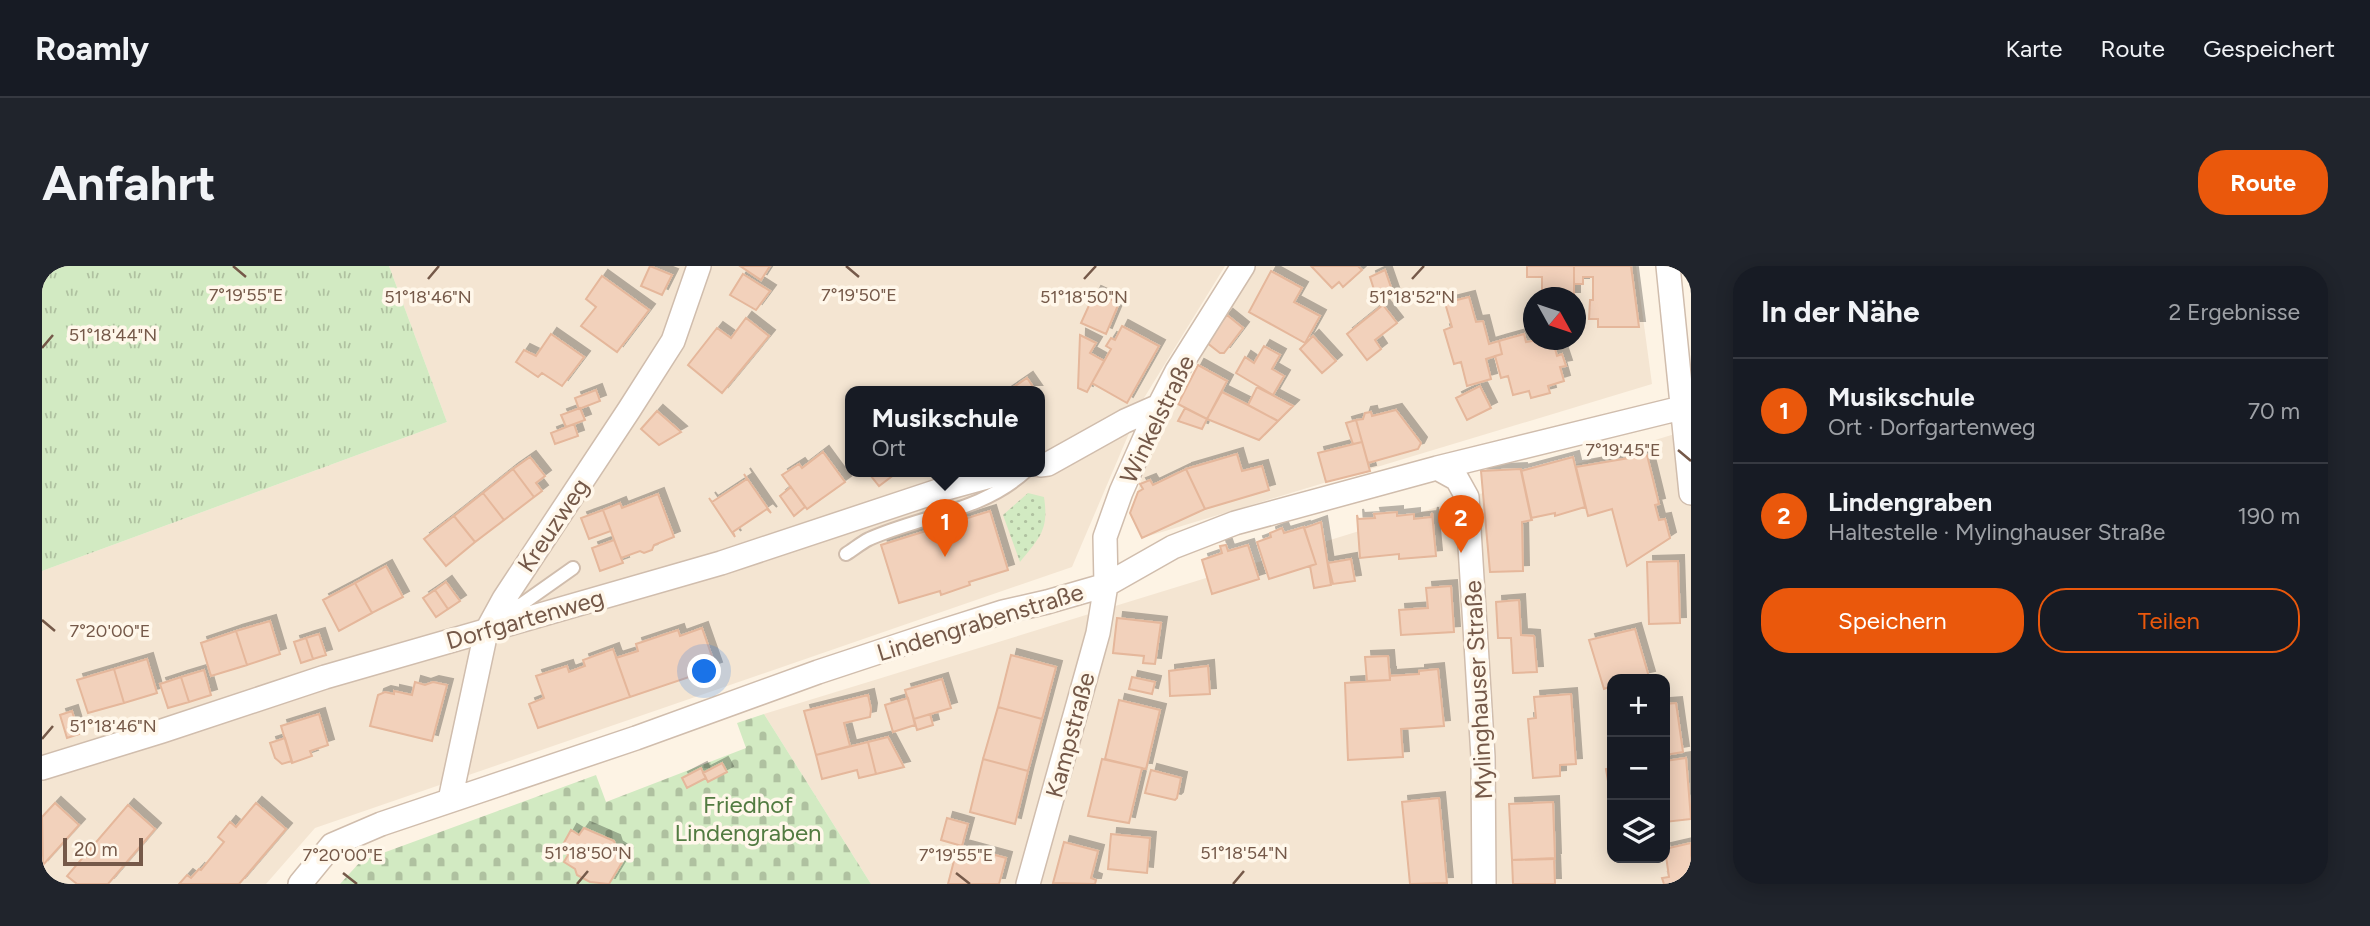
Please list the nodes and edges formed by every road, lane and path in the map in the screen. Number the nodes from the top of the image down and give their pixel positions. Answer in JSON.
{"nodes":[{"id":1,"x":699,"y":266,"type":"edge"},
{"id":2,"x":1243,"y":266,"type":"edge"},
{"id":3,"x":1668,"y":266,"type":"edge"},
{"id":4,"x":1158,"y":406,"type":"junction"},
{"id":5,"x":1681,"y":408,"type":"junction"},
{"id":6,"x":1045,"y":464,"type":"edge"},
{"id":7,"x":1437,"y":468,"type":"junction"},
{"id":8,"x":987,"y":477,"type":"edge"},
{"id":9,"x":1020,"y":477,"type":"edge"},
{"id":10,"x":1690,"y":481,"type":"edge"},
{"id":11,"x":846,"y":554,"type":"dead end"},
{"id":12,"x":573,"y":568,"type":"dead end"},
{"id":13,"x":1106,"y":585,"type":"junction"},
{"id":14,"x":497,"y":611,"type":"junction"},
{"id":15,"x":486,"y":632,"type":"junction"},
{"id":16,"x":42,"y":768,"type":"edge"},
{"id":17,"x":450,"y":800,"type":"junction"},
{"id":18,"x":300,"y":884,"type":"edge"},
{"id":19,"x":1028,"y":884,"type":"edge"},
{"id":20,"x":1484,"y":884,"type":"edge"}],
"edges":[{"from":1,"to":14,"type":"street","name":"Kreuzweg"},
{"from":2,"to":4,"type":"street","name":"Winkelstraße"},
{"from":3,"to":5,"type":"street"},
{"from":4,"to":6,"type":"street"},
{"from":4,"to":13,"type":"street","name":"Winkelstraße"},
{"from":5,"to":7,"type":"street","name":"Lindengrabenstraße"},
{"from":5,"to":10,"type":"street"},
{"from":7,"to":13,"type":"street","name":"Lindengrabenstraße"},
{"from":7,"to":20,"type":"street","name":"Mylinghauser Straße"},
{"from":8,"to":15,"type":"street","name":"Dorfgartenweg"},
{"from":9,"to":11,"type":"lane"},
{"from":12,"to":14,"type":"lane"},
{"from":13,"to":17,"type":"street","name":"Lindengrabenstraße"},
{"from":13,"to":19,"type":"street","name":"Kampstraße"},
{"from":14,"to":15,"type":"street","name":"Kreuzweg"},
{"from":15,"to":16,"type":"street","name":"Dorfgartenweg"},
{"from":15,"to":17,"type":"street","name":"Kreuzweg"},
{"from":17,"to":18,"type":"street","name":"Lindengrabenstraße"}]}
